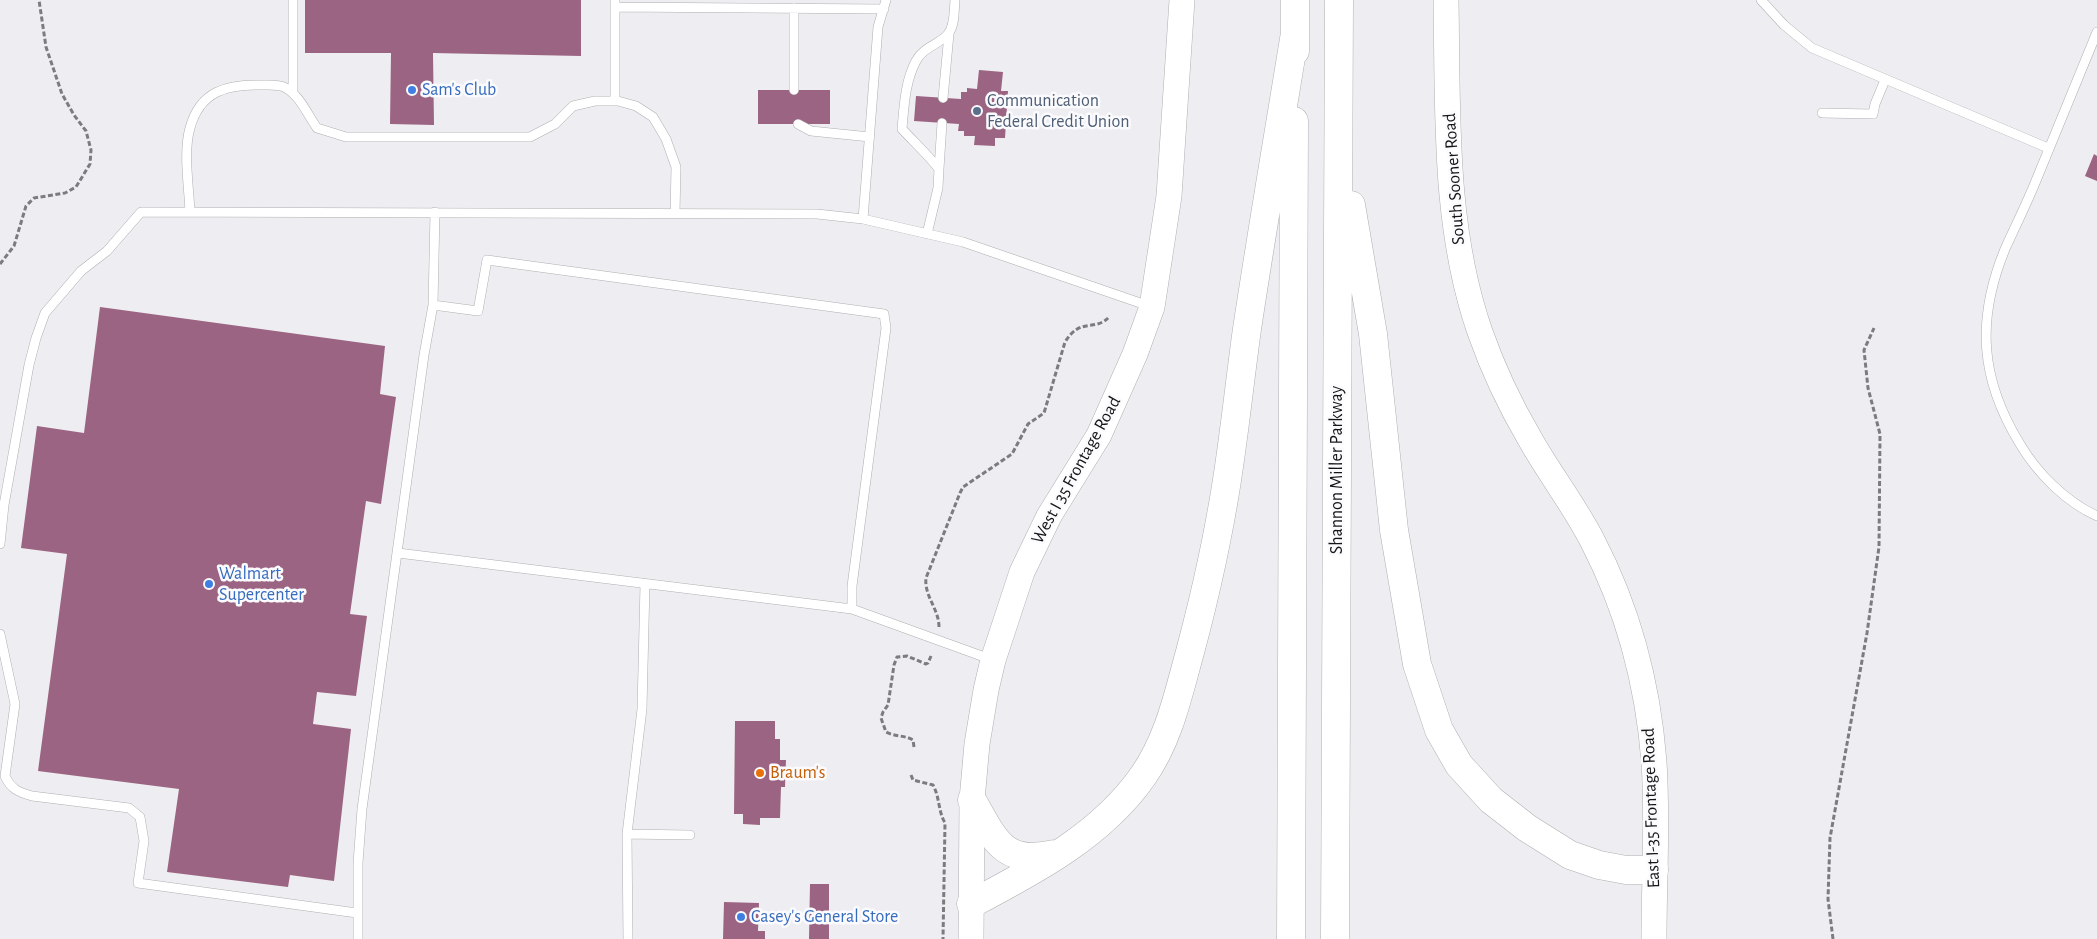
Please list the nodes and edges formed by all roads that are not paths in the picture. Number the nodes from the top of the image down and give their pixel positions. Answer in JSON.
{"nodes":[{"id":1,"x":293,"y":0,"type":"edge"},
{"id":2,"x":955,"y":0,"type":"edge"},
{"id":3,"x":1182,"y":0,"type":"edge"},
{"id":4,"x":1295,"y":0,"type":"edge"},
{"id":5,"x":1339,"y":0,"type":"edge"},
{"id":6,"x":1446,"y":0,"type":"edge"},
{"id":7,"x":1761,"y":0,"type":"edge"},
{"id":8,"x":615,"y":4,"type":"edge"},
{"id":9,"x":885,"y":4,"type":"edge"},
{"id":10,"x":794,"y":8,"type":"junction"},
{"id":11,"x":2097,"y":32,"type":"edge"},
{"id":12,"x":1295,"y":33,"type":"junction"},
{"id":13,"x":949,"y":34,"type":"junction"},
{"id":14,"x":1885,"y":80,"type":"junction"},
{"id":15,"x":794,"y":90,"type":"dead end"},
{"id":16,"x":293,"y":93,"type":"junction"},
{"id":17,"x":943,"y":98,"type":"dead end"},
{"id":18,"x":614,"y":102,"type":"junction"},
{"id":19,"x":1822,"y":113,"type":"dead end"},
{"id":20,"x":942,"y":123,"type":"dead end"},
{"id":21,"x":798,"y":124,"type":"dead end"},
{"id":22,"x":1339,"y":130,"type":"junction"},
{"id":23,"x":870,"y":137,"type":"junction"},
{"id":24,"x":2048,"y":148,"type":"junction"},
{"id":25,"x":939,"y":169,"type":"junction"},
{"id":26,"x":190,"y":212,"type":"junction"},
{"id":27,"x":435,"y":212,"type":"junction"},
{"id":28,"x":676,"y":214,"type":"junction"},
{"id":29,"x":863,"y":219,"type":"junction"},
{"id":30,"x":927,"y":234,"type":"junction"},
{"id":31,"x":433,"y":305,"type":"junction"},
{"id":32,"x":1152,"y":307,"type":"junction"},
{"id":33,"x":1559,"y":486,"type":"joint"},
{"id":34,"x":2097,"y":516,"type":"edge"},
{"id":35,"x":0,"y":544,"type":"edge"},
{"id":36,"x":398,"y":553,"type":"junction"},
{"id":37,"x":645,"y":584,"type":"junction"},
{"id":38,"x":852,"y":609,"type":"junction"},
{"id":39,"x":0,"y":634,"type":"edge"},
{"id":40,"x":993,"y":660,"type":"junction"},
{"id":41,"x":972,"y":800,"type":"junction"},
{"id":42,"x":627,"y":834,"type":"junction"},
{"id":43,"x":690,"y":835,"type":"dead end"},
{"id":44,"x":1061,"y":852,"type":"junction"},
{"id":45,"x":1654,"y":870,"type":"junction"},
{"id":46,"x":971,"y":904,"type":"junction"},
{"id":47,"x":357,"y":913,"type":"junction"},
{"id":48,"x":358,"y":939,"type":"edge"},
{"id":49,"x":628,"y":939,"type":"edge"},
{"id":50,"x":971,"y":939,"type":"edge"},
{"id":51,"x":1291,"y":939,"type":"edge"},
{"id":52,"x":1334,"y":939,"type":"edge"},
{"id":53,"x":1654,"y":939,"type":"edge"}],
"edges":[{"from":1,"to":16,"type":"lane"},
{"from":2,"to":13,"type":"lane"},
{"from":3,"to":32,"type":"street","name":"West I 35 Frontage Road"},
{"from":4,"to":12,"type":"highway"},
{"from":5,"to":22,"type":"highway","name":"Shannon Miller Parkway"},
{"from":6,"to":33,"type":"street","name":"South Sooner Road"},
{"from":7,"to":14,"type":"lane"},
{"from":8,"to":10,"type":"lane"},
{"from":8,"to":18,"type":"lane"},
{"from":9,"to":10,"type":"lane"},
{"from":9,"to":23,"type":"lane"},
{"from":10,"to":15,"type":"lane"},
{"from":11,"to":24,"type":"lane"},
{"from":12,"to":44,"type":"highway"},
{"from":12,"to":51,"type":"highway"},
{"from":13,"to":17,"type":"lane"},
{"from":13,"to":25,"type":"lane"},
{"from":14,"to":19,"type":"lane"},
{"from":14,"to":24,"type":"lane"},
{"from":16,"to":18,"type":"lane"},
{"from":16,"to":26,"type":"lane"},
{"from":18,"to":28,"type":"lane"},
{"from":20,"to":25,"type":"lane"},
{"from":21,"to":23,"type":"lane"},
{"from":22,"to":45,"type":"highway"},
{"from":22,"to":52,"type":"highway","name":"Shannon Miller Parkway"},
{"from":23,"to":29,"type":"lane"},
{"from":24,"to":34,"type":"lane"},
{"from":25,"to":30,"type":"lane"},
{"from":26,"to":27,"type":"lane"},
{"from":26,"to":35,"type":"lane"},
{"from":27,"to":28,"type":"lane"},
{"from":27,"to":31,"type":"lane"},
{"from":28,"to":29,"type":"lane"},
{"from":29,"to":30,"type":"lane"},
{"from":30,"to":32,"type":"lane"},
{"from":31,"to":36,"type":"lane"},
{"from":31,"to":38,"type":"lane"},
{"from":32,"to":40,"type":"street","name":"West I 35 Frontage Road"},
{"from":33,"to":45,"type":"street","name":"East I-35 Frontage Road"},
{"from":36,"to":37,"type":"lane"},
{"from":36,"to":47,"type":"lane"},
{"from":37,"to":38,"type":"lane"},
{"from":37,"to":42,"type":"lane"},
{"from":38,"to":40,"type":"lane"},
{"from":39,"to":47,"type":"lane"},
{"from":40,"to":41,"type":"street","name":"West I 35 Frontage Road"},
{"from":41,"to":44,"type":"highway"},
{"from":41,"to":46,"type":"street","name":"West I 35 Frontage Road"},
{"from":42,"to":43,"type":"lane"},
{"from":42,"to":49,"type":"lane"},
{"from":44,"to":46,"type":"highway"},
{"from":45,"to":53,"type":"street","name":"East I-35 Frontage Road"},
{"from":46,"to":50,"type":"street","name":"West I 35 Frontage Road"},
{"from":47,"to":48,"type":"lane"}]}
